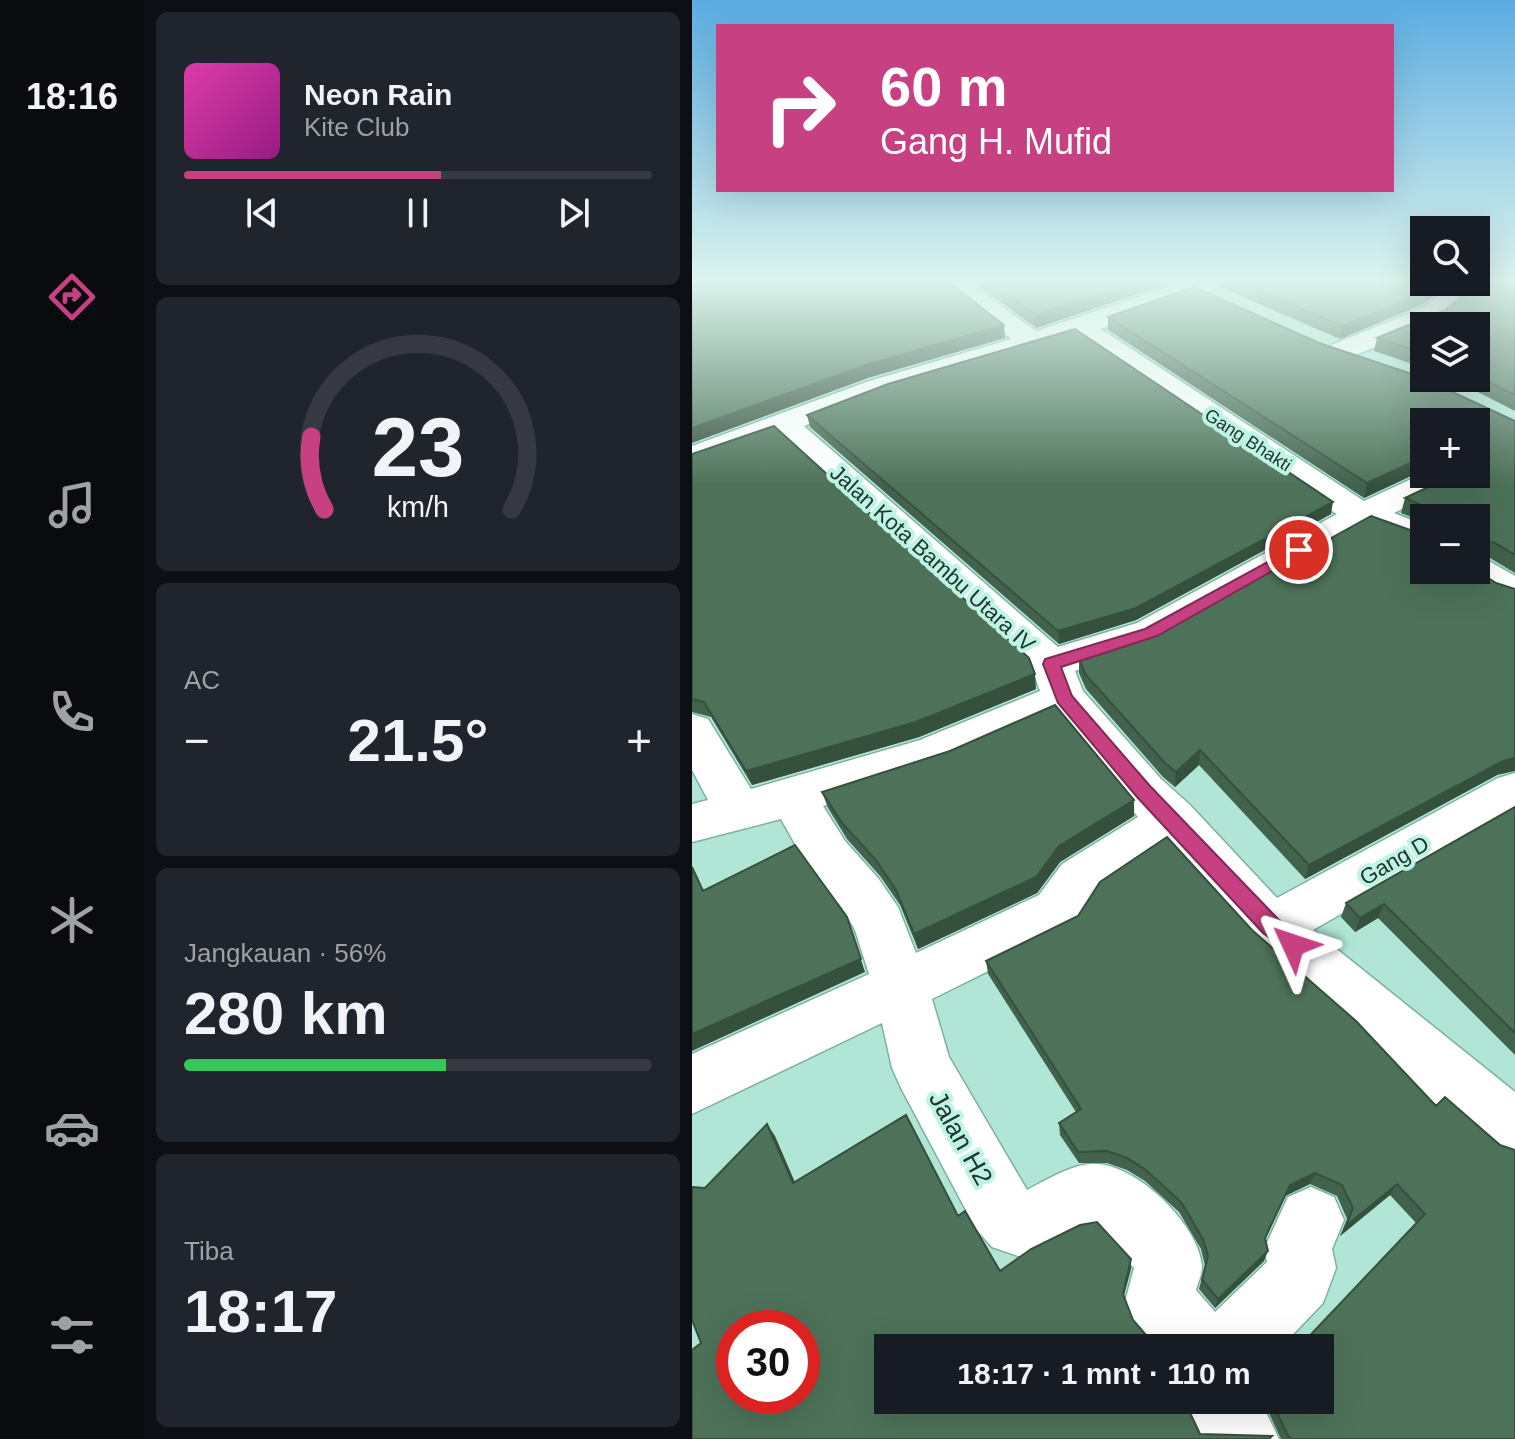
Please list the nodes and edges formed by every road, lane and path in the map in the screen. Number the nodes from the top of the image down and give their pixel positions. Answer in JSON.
{"nodes":[{"id":1,"x":1005,"y":350,"type":"edge"},
{"id":2,"x":1114,"y":350,"type":"edge"},
{"id":3,"x":1340,"y":350,"type":"edge"},
{"id":4,"x":1384,"y":366,"type":"edge"},
{"id":5,"x":784,"y":425,"type":"junction"},
{"id":6,"x":692,"y":457,"type":"edge"},
{"id":7,"x":1419,"y":488,"type":"edge"},
{"id":8,"x":1364,"y":514,"type":"junction"},
{"id":9,"x":1410,"y":532,"type":"edge"},
{"id":10,"x":1490,"y":577,"type":"edge"},
{"id":11,"x":1515,"y":592,"type":"edge"},
{"id":12,"x":1058,"y":681,"type":"junction"},
{"id":13,"x":692,"y":730,"type":"edge"},
{"id":14,"x":1515,"y":791,"type":"edge"},
{"id":15,"x":793,"y":797,"type":"junction"},
{"id":16,"x":739,"y":811,"type":"junction"},
{"id":17,"x":1173,"y":819,"type":"junction"},
{"id":18,"x":692,"y":823,"type":"edge"},
{"id":19,"x":1270,"y":926,"type":"junction"},
{"id":20,"x":901,"y":987,"type":"junction"},
{"id":21,"x":692,"y":1085,"type":"edge"},
{"id":22,"x":1515,"y":1132,"type":"edge"},
{"id":23,"x":1311,"y":1220,"type":"dead end"},
{"id":24,"x":1187,"y":1334,"type":"edge"},
{"id":25,"x":1244,"y":1334,"type":"edge"},
{"id":26,"x":1227,"y":1414,"type":"edge"},
{"id":27,"x":1241,"y":1439,"type":"edge"}],
"edges":[{"from":1,"to":5,"type":"street"},
{"from":2,"to":8,"type":"street","name":"Gang Bhakti"},
{"from":3,"to":4,"type":"street"},
{"from":5,"to":6,"type":"street"},
{"from":5,"to":12,"type":"street","name":"Jalan Kota Bambu Utara IV"},
{"from":7,"to":8,"type":"street"},
{"from":8,"to":9,"type":"street","name":"Gang Bhakti"},
{"from":8,"to":12,"type":"street"},
{"from":10,"to":11,"type":"street"},
{"from":12,"to":15,"type":"street"},
{"from":12,"to":17,"type":"street","name":"Jalan Kota Bambu Utara IV"},
{"from":13,"to":16,"type":"street"},
{"from":14,"to":19,"type":"street","name":"Gang D"},
{"from":15,"to":16,"type":"street"},
{"from":15,"to":20,"type":"street"},
{"from":16,"to":18,"type":"street"},
{"from":17,"to":19,"type":"street","name":"Jalan Kota Bambu Utara IV"},
{"from":17,"to":20,"type":"street"},
{"from":19,"to":22,"type":"street","name":"Jalan Kota Bambu Utara IV"},
{"from":20,"to":21,"type":"street"},
{"from":20,"to":24,"type":"street","name":"Jalan H2"},
{"from":23,"to":25,"type":"street"},
{"from":26,"to":27,"type":"street"}]}
